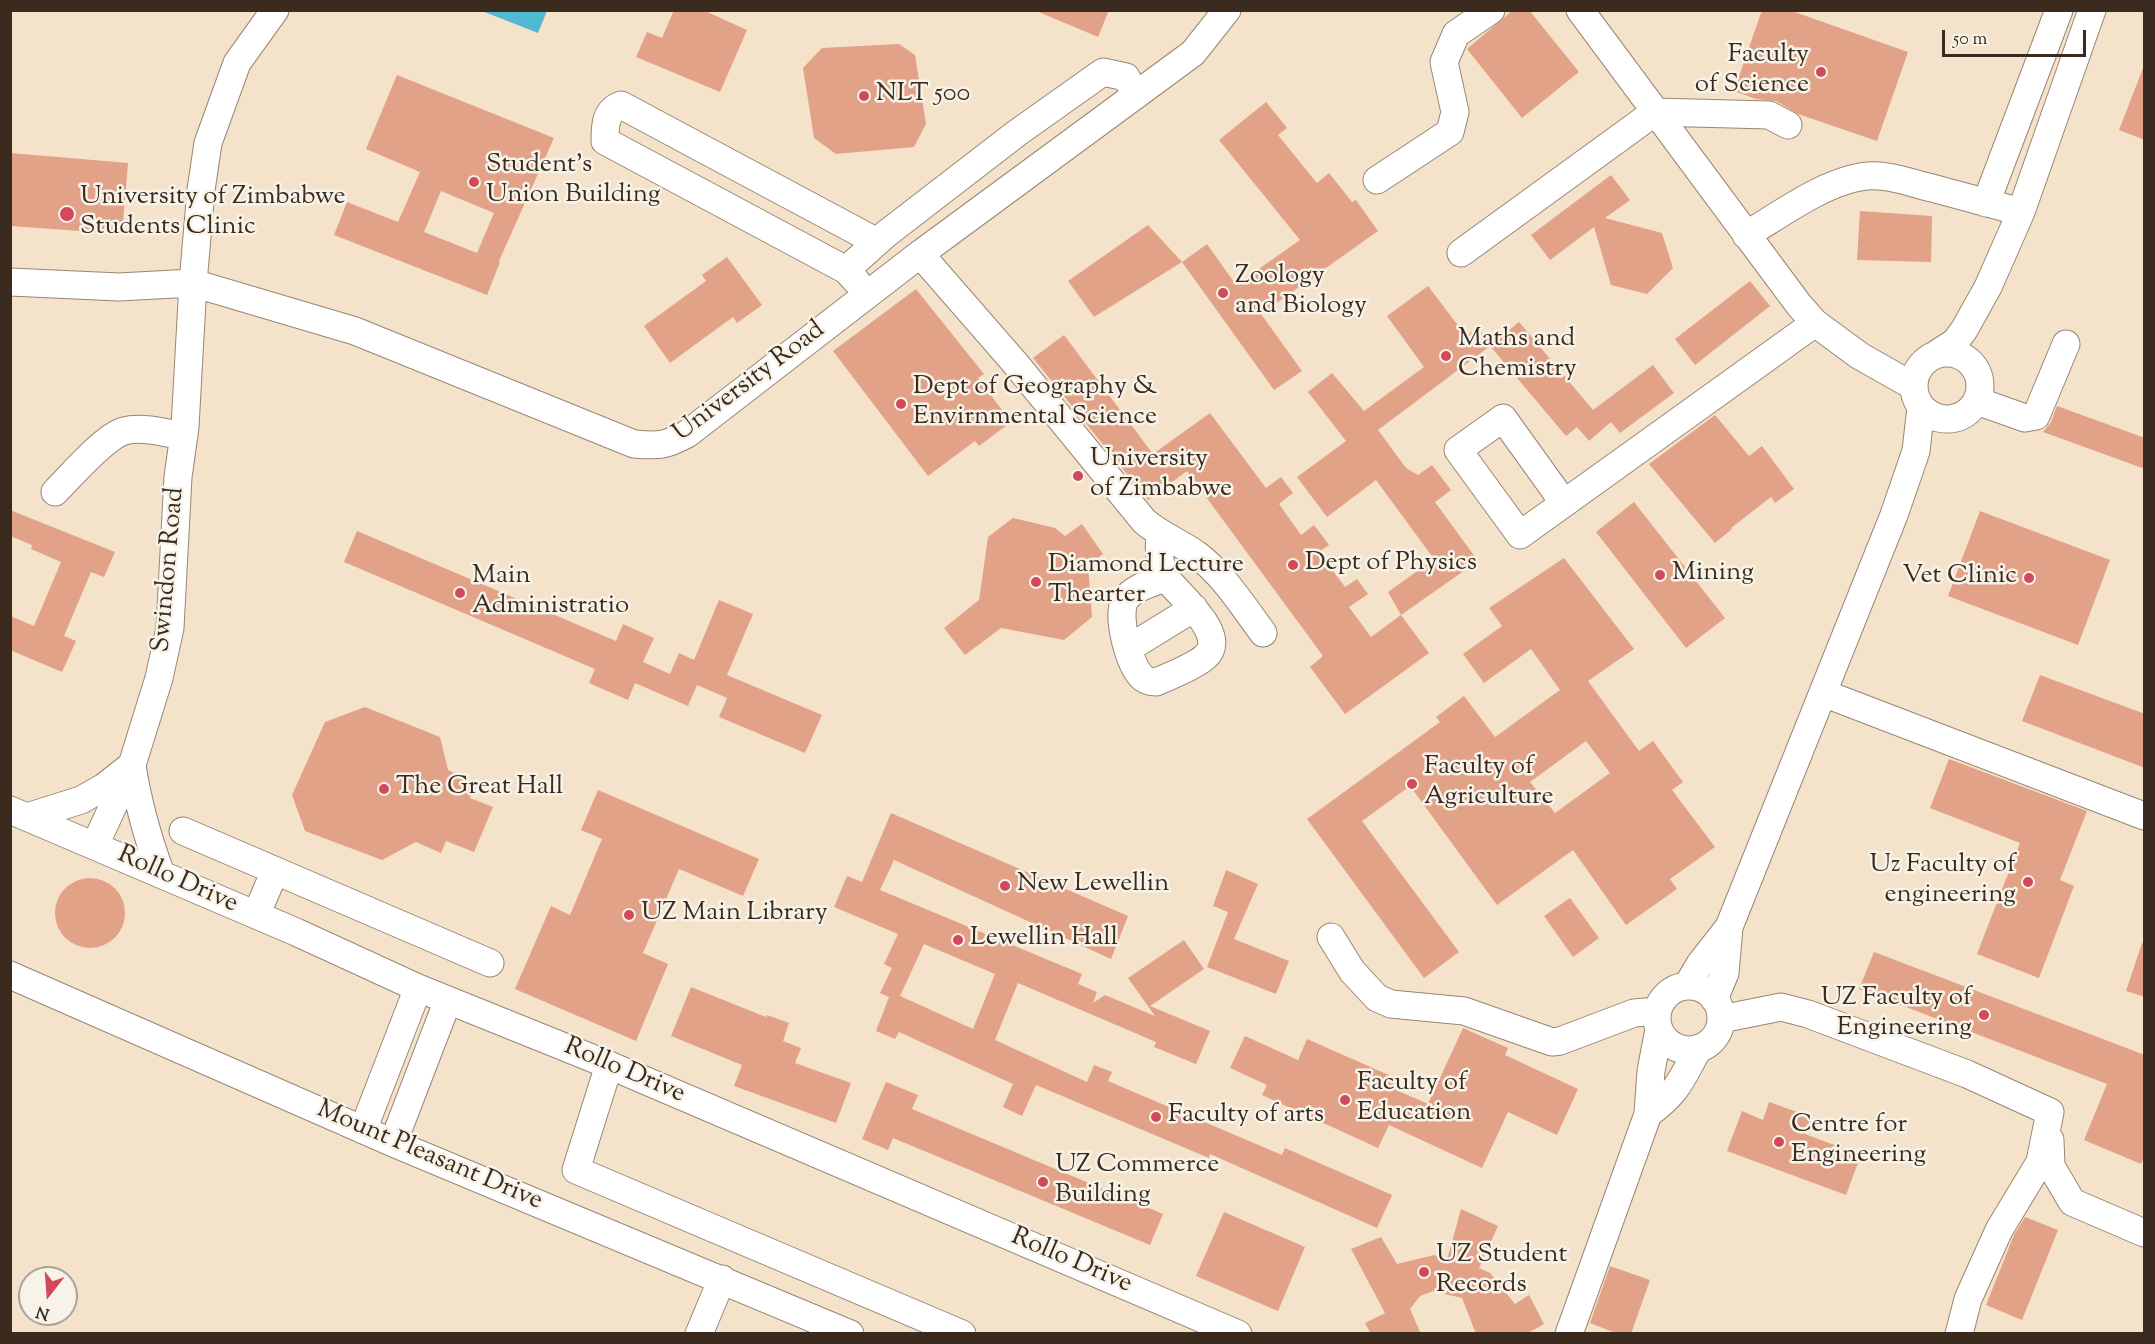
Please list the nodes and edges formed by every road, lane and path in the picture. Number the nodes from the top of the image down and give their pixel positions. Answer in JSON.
{"nodes":[{"id":1,"x":275,"y":10,"type":"edge"},
{"id":2,"x":1227,"y":10,"type":"edge"},
{"id":3,"x":1491,"y":10,"type":"edge"},
{"id":4,"x":1580,"y":10,"type":"edge"},
{"id":5,"x":2059,"y":10,"type":"edge"},
{"id":6,"x":2092,"y":10,"type":"edge"},
{"id":7,"x":1136,"y":95,"type":"junction"},
{"id":8,"x":1655,"y":112,"type":"junction"},
{"id":9,"x":1788,"y":125,"type":"dead end"},
{"id":10,"x":1377,"y":180,"type":"dead end"},
{"id":11,"x":1986,"y":202,"type":"junction"},
{"id":12,"x":2021,"y":212,"type":"junction"},
{"id":13,"x":1746,"y":236,"type":"junction"},
{"id":14,"x":877,"y":242,"type":"junction"},
{"id":15,"x":1461,"y":253,"type":"dead end"},
{"id":16,"x":920,"y":254,"type":"junction"},
{"id":17,"x":846,"y":270,"type":"junction"},
{"id":18,"x":10,"y":282,"type":"edge"},
{"id":19,"x":193,"y":283,"type":"junction"},
{"id":20,"x":1988,"y":287,"type":"junction"},
{"id":21,"x":869,"y":294,"type":"junction"},
{"id":22,"x":1815,"y":322,"type":"junction"},
{"id":23,"x":2066,"y":344,"type":"dead end"},
{"id":24,"x":1860,"y":356,"type":"junction"},
{"id":25,"x":1933,"y":356,"type":"junction"},
{"id":26,"x":1977,"y":369,"type":"junction"},
{"id":27,"x":1917,"y":397,"type":"junction"},
{"id":28,"x":1969,"y":408,"type":"junction"},
{"id":29,"x":184,"y":436,"type":"junction"},
{"id":30,"x":55,"y":492,"type":"dead end"},
{"id":31,"x":1564,"y":503,"type":"dead end"},
{"id":32,"x":1894,"y":515,"type":"junction"},
{"id":33,"x":1160,"y":534,"type":"junction"},
{"id":34,"x":1166,"y":578,"type":"junction"},
{"id":35,"x":1194,"y":608,"type":"junction"},
{"id":36,"x":1263,"y":633,"type":"dead end"},
{"id":37,"x":1128,"y":648,"type":"junction"},
{"id":38,"x":1823,"y":693,"type":"junction"},
{"id":39,"x":132,"y":765,"type":"junction"},
{"id":40,"x":19,"y":813,"type":"edge"},
{"id":41,"x":2145,"y":816,"type":"edge"},
{"id":42,"x":183,"y":831,"type":"dead end"},
{"id":43,"x":95,"y":845,"type":"junction"},
{"id":44,"x":275,"y":871,"type":"junction"},
{"id":45,"x":161,"y":874,"type":"junction"},
{"id":46,"x":256,"y":915,"type":"junction"},
{"id":47,"x":1729,"y":927,"type":"junction"},
{"id":48,"x":1331,"y":937,"type":"dead end"},
{"id":49,"x":490,"y":963,"type":"dead end"},
{"id":50,"x":10,"y":975,"type":"edge"},
{"id":51,"x":1687,"y":986,"type":"junction"},
{"id":52,"x":418,"y":988,"type":"junction"},
{"id":53,"x":448,"y":1000,"type":"junction"},
{"id":54,"x":1718,"y":1009,"type":"junction"},
{"id":55,"x":1658,"y":1020,"type":"junction"},
{"id":56,"x":1698,"y":1049,"type":"junction"},
{"id":57,"x":609,"y":1065,"type":"junction"},
{"id":58,"x":2050,"y":1112,"type":"junction"},
{"id":59,"x":1648,"y":1114,"type":"junction"},
{"id":60,"x":363,"y":1130,"type":"junction"},
{"id":61,"x":393,"y":1143,"type":"junction"},
{"id":62,"x":2145,"y":1233,"type":"edge"},
{"id":63,"x":722,"y":1279,"type":"junction"},
{"id":64,"x":1236,"y":1333,"type":"edge"},
{"id":65,"x":699,"y":1334,"type":"edge"},
{"id":66,"x":850,"y":1334,"type":"edge"},
{"id":67,"x":962,"y":1334,"type":"edge"},
{"id":68,"x":1569,"y":1334,"type":"edge"},
{"id":69,"x":1959,"y":1334,"type":"edge"}],
"edges":[{"from":1,"to":19,"type":"street","name":"Swindon Road"},
{"from":2,"to":7,"type":"street","name":"University Road"},
{"from":3,"to":10,"type":"street"},
{"from":4,"to":8,"type":"street"},
{"from":5,"to":11,"type":"street"},
{"from":6,"to":12,"type":"street"},
{"from":7,"to":14,"type":"street"},
{"from":7,"to":16,"type":"street","name":"University Road"},
{"from":8,"to":9,"type":"street"},
{"from":8,"to":13,"type":"street"},
{"from":8,"to":15,"type":"street"},
{"from":11,"to":12,"type":"street"},
{"from":11,"to":13,"type":"street"},
{"from":12,"to":20,"type":"street"},
{"from":13,"to":22,"type":"street"},
{"from":14,"to":17,"type":"street"},
{"from":14,"to":17,"type":"street"},
{"from":16,"to":21,"type":"street","name":"University Road"},
{"from":16,"to":33,"type":"street"},
{"from":17,"to":21,"type":"street"},
{"from":18,"to":19,"type":"street","name":"University Road"},
{"from":19,"to":21,"type":"street","name":"University Road"},
{"from":19,"to":29,"type":"street","name":"Swindon Road"},
{"from":20,"to":25,"type":"street"},
{"from":20,"to":26,"type":"street"},
{"from":22,"to":24,"type":"street"},
{"from":22,"to":31,"type":"street"},
{"from":23,"to":28,"type":"street"},
{"from":24,"to":25,"type":"street"},
{"from":24,"to":27,"type":"street"},
{"from":25,"to":26,"type":"street"},
{"from":25,"to":27,"type":"street"},
{"from":26,"to":28,"type":"street"},
{"from":27,"to":28,"type":"street"},
{"from":27,"to":32,"type":"street"},
{"from":28,"to":32,"type":"street"},
{"from":29,"to":30,"type":"street"},
{"from":29,"to":39,"type":"street","name":"Swindon Road"},
{"from":32,"to":38,"type":"street"},
{"from":33,"to":34,"type":"street"},
{"from":33,"to":36,"type":"street"},
{"from":34,"to":35,"type":"street"},
{"from":34,"to":37,"type":"street"},
{"from":35,"to":37,"type":"street"},
{"from":35,"to":37,"type":"street"},
{"from":38,"to":41,"type":"street"},
{"from":38,"to":47,"type":"street"},
{"from":39,"to":40,"type":"street"},
{"from":39,"to":43,"type":"street","name":"Swindon Road"},
{"from":39,"to":45,"type":"street"},
{"from":40,"to":43,"type":"street","name":"Rollo Drive"},
{"from":42,"to":44,"type":"street"},
{"from":43,"to":45,"type":"street","name":"Rollo Drive"},
{"from":44,"to":46,"type":"street"},
{"from":44,"to":49,"type":"street"},
{"from":45,"to":46,"type":"street","name":"Rollo Drive"},
{"from":46,"to":52,"type":"street","name":"Rollo Drive"},
{"from":47,"to":51,"type":"street"},
{"from":47,"to":54,"type":"street"},
{"from":48,"to":55,"type":"street"},
{"from":50,"to":60,"type":"street","name":"Mount Pleasant Drive"},
{"from":51,"to":54,"type":"street"},
{"from":51,"to":55,"type":"street"},
{"from":52,"to":53,"type":"street","name":"Rollo Drive"},
{"from":52,"to":60,"type":"street"},
{"from":53,"to":57,"type":"street","name":"Rollo Drive"},
{"from":53,"to":61,"type":"street"},
{"from":54,"to":56,"type":"street"},
{"from":54,"to":58,"type":"street"},
{"from":55,"to":56,"type":"street"},
{"from":55,"to":59,"type":"street"},
{"from":56,"to":59,"type":"street"},
{"from":57,"to":64,"type":"street","name":"Rollo Drive"},
{"from":57,"to":67,"type":"street"},
{"from":58,"to":62,"type":"street"},
{"from":58,"to":69,"type":"street"},
{"from":59,"to":68,"type":"street"},
{"from":60,"to":61,"type":"street","name":"Mount Pleasant Drive"},
{"from":61,"to":63,"type":"street","name":"Mount Pleasant Drive"},
{"from":63,"to":65,"type":"street"},
{"from":63,"to":66,"type":"street","name":"Mount Pleasant Drive"}]}
